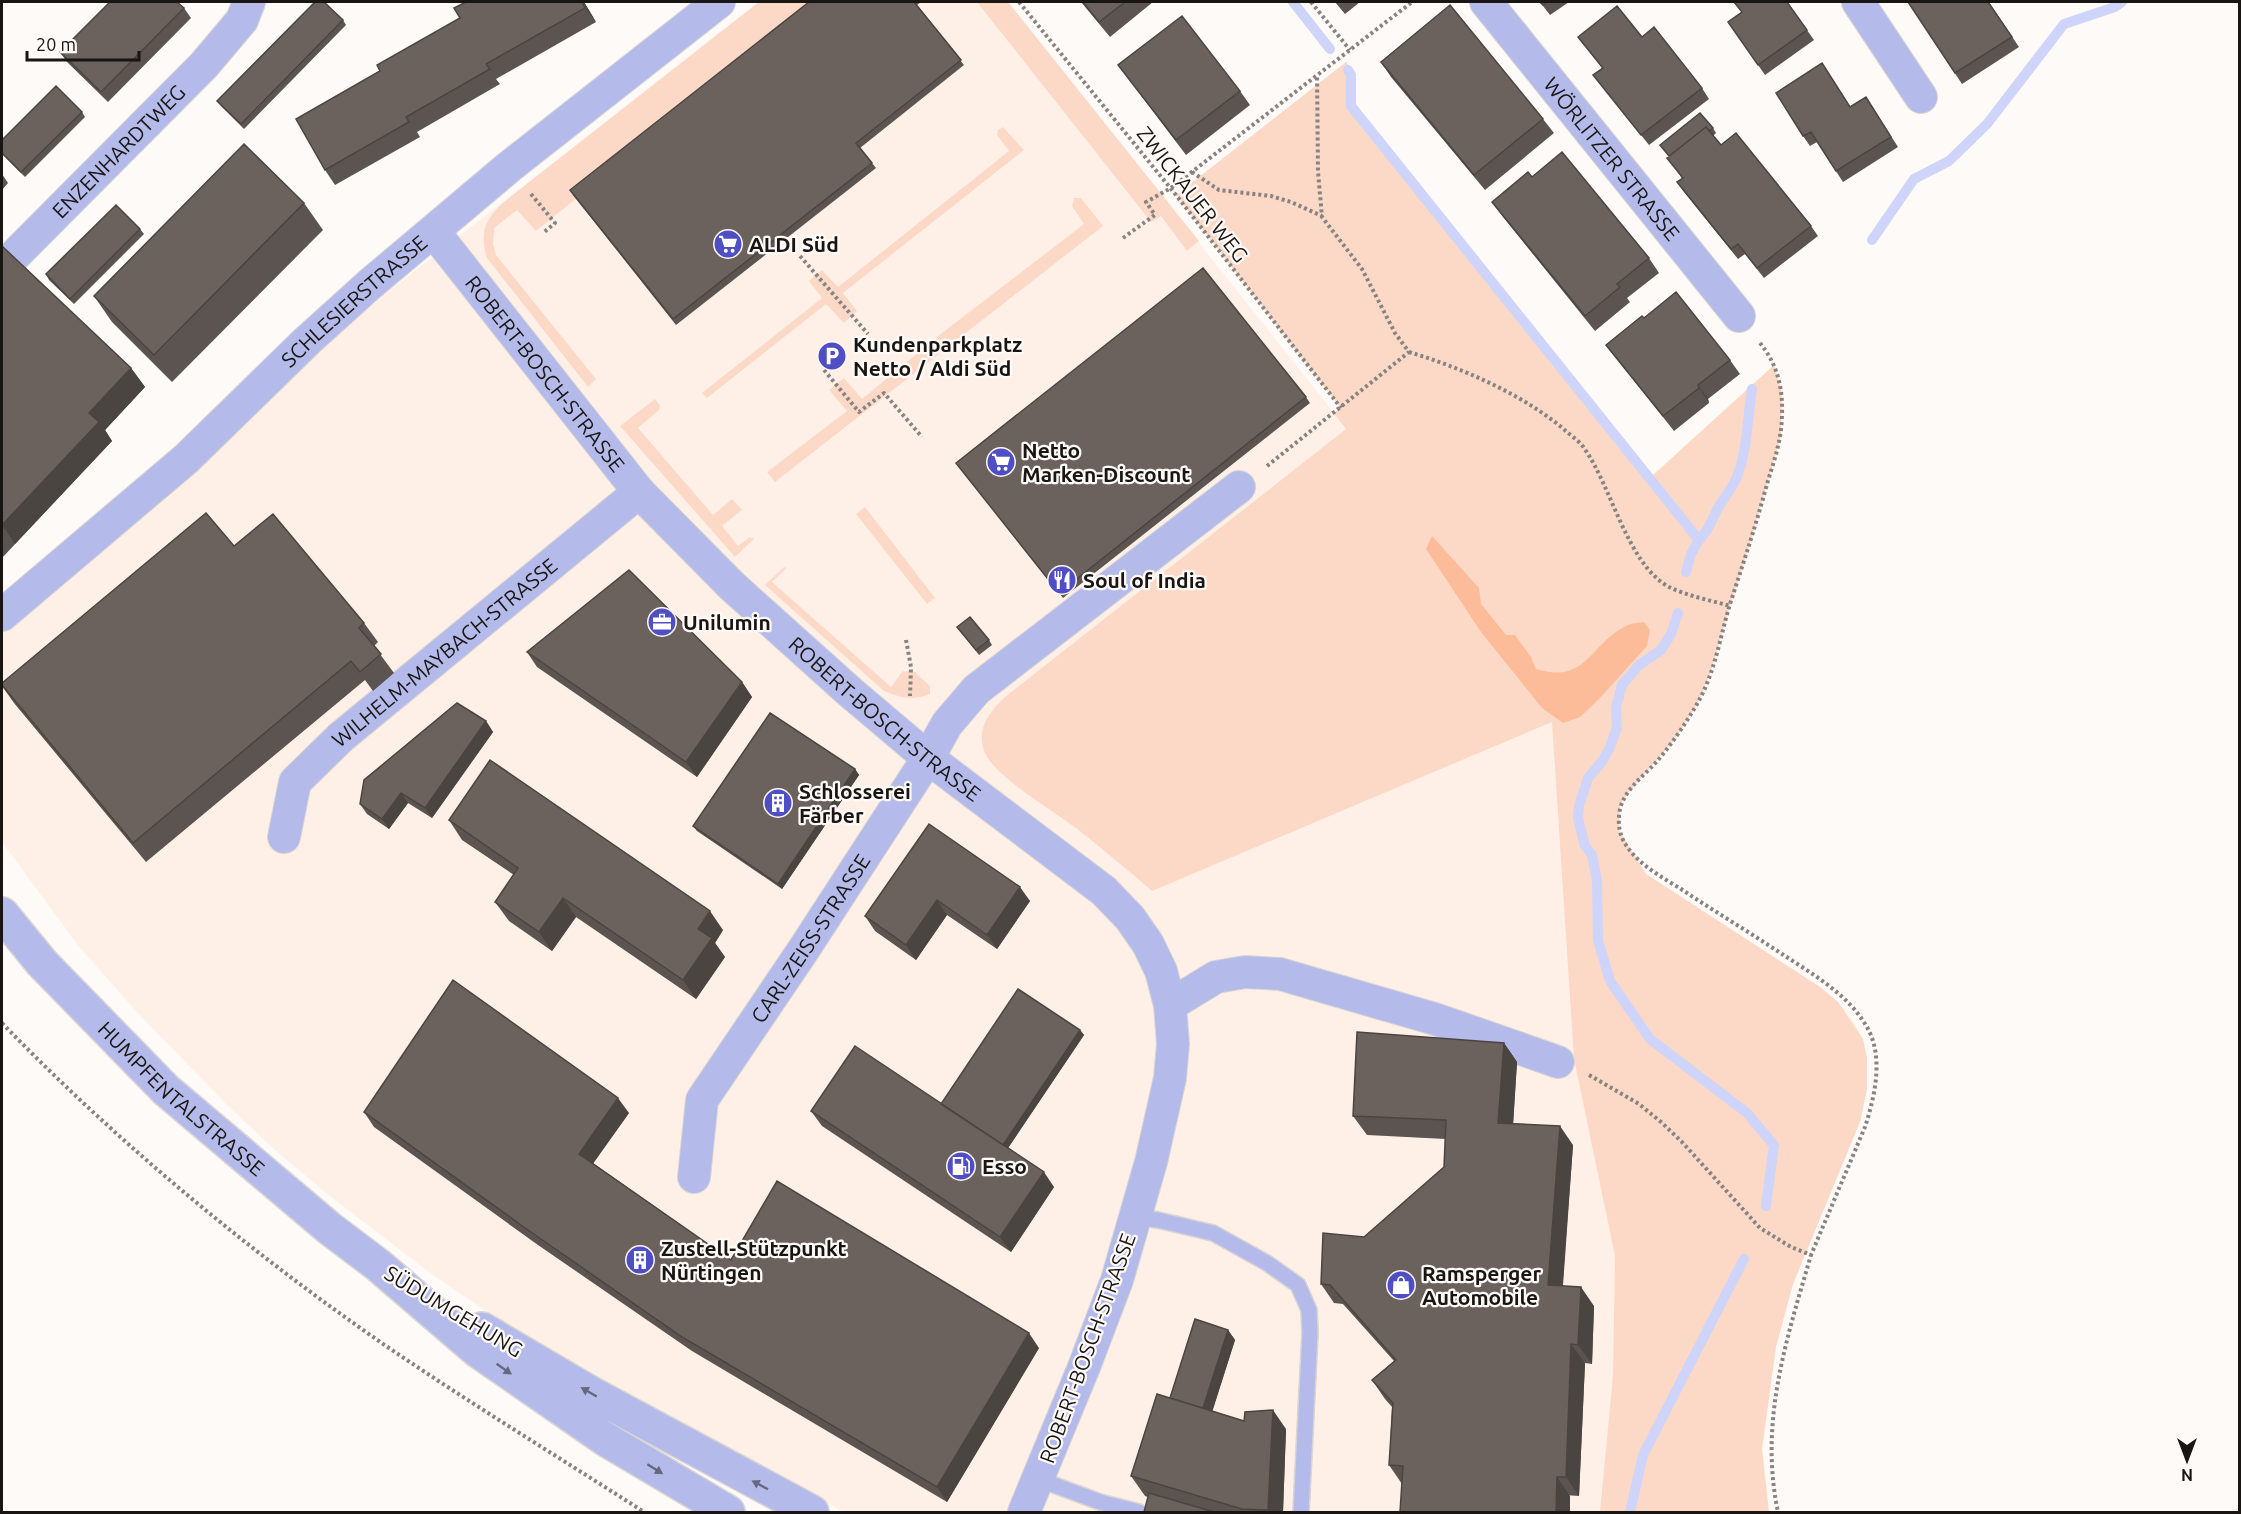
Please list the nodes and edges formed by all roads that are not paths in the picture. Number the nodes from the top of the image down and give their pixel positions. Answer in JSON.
{"nodes":[{"id":1,"x":249,"y":2,"type":"edge"},
{"id":2,"x":719,"y":2,"type":"edge"},
{"id":3,"x":1486,"y":2,"type":"edge"},
{"id":4,"x":1858,"y":2,"type":"edge"},
{"id":5,"x":1921,"y":97,"type":"dead end"},
{"id":6,"x":434,"y":232,"type":"junction"},
{"id":7,"x":2,"y":268,"type":"edge"},
{"id":8,"x":1739,"y":316,"type":"road end"},
{"id":9,"x":1239,"y":488,"type":"road end"},
{"id":10,"x":639,"y":492,"type":"junction"},
{"id":11,"x":2,"y":615,"type":"edge"},
{"id":12,"x":928,"y":758,"type":"junction"},
{"id":13,"x":284,"y":837,"type":"dead end"},
{"id":14,"x":2,"y":914,"type":"edge"},
{"id":15,"x":1170,"y":1005,"type":"junction"},
{"id":16,"x":1558,"y":1062,"type":"road end"},
{"id":17,"x":694,"y":1177,"type":"dead end"},
{"id":18,"x":1135,"y":1217,"type":"junction"},
{"id":19,"x":378,"y":1265,"type":"junction"},
{"id":20,"x":1038,"y":1479,"type":"junction"},
{"id":21,"x":1099,"y":1507,"type":"edge"},
{"id":22,"x":728,"y":1512,"type":"edge"},
{"id":23,"x":812,"y":1512,"type":"edge"},
{"id":24,"x":1024,"y":1512,"type":"edge"},
{"id":25,"x":1139,"y":1512,"type":"edge"},
{"id":26,"x":1301,"y":1512,"type":"edge"}],
"edges":[{"from":1,"to":7,"type":"street","name":"ENZENHARDTWEG"},
{"from":2,"to":6,"type":"street","name":"SCHLESIERSTRASSE"},
{"from":3,"to":8,"type":"street","name":"WÖRLITZER STRASSE"},
{"from":4,"to":5,"type":"street"},
{"from":6,"to":10,"type":"street","name":"ROBERT-BOSCH-STRASSE"},
{"from":6,"to":11,"type":"street","name":"SCHLESIERSTRASSE"},
{"from":9,"to":12,"type":"street","name":"CARL-ZEISS-STRASSE"},
{"from":10,"to":12,"type":"street","name":"ROBERT-BOSCH-STRASSE"},
{"from":10,"to":13,"type":"street","name":"WILHELM-MAYBACH-STRASSE"},
{"from":12,"to":15,"type":"street","name":"ROBERT-BOSCH-STRASSE"},
{"from":12,"to":17,"type":"street","name":"CARL-ZEISS-STRASSE"},
{"from":14,"to":19,"type":"street","name":"HUMPFENTALSTRASSE"},
{"from":15,"to":16,"type":"street"},
{"from":15,"to":18,"type":"street","name":"ROBERT-BOSCH-STRASSE"},
{"from":18,"to":20,"type":"street","name":"ROBERT-BOSCH-STRASSE"},
{"from":18,"to":26,"type":"lane"},
{"from":19,"to":22,"type":"street","name":"SÜDUMGEHUNG","one_way":true},
{"from":23,"to":19,"type":"street","name":"SÜDUMGEHUNG","one_way":true},
{"from":20,"to":21,"type":"lane"},
{"from":20,"to":24,"type":"street","name":"ROBERT-BOSCH-STRASSE"},
{"from":21,"to":25,"type":"lane"}]}
